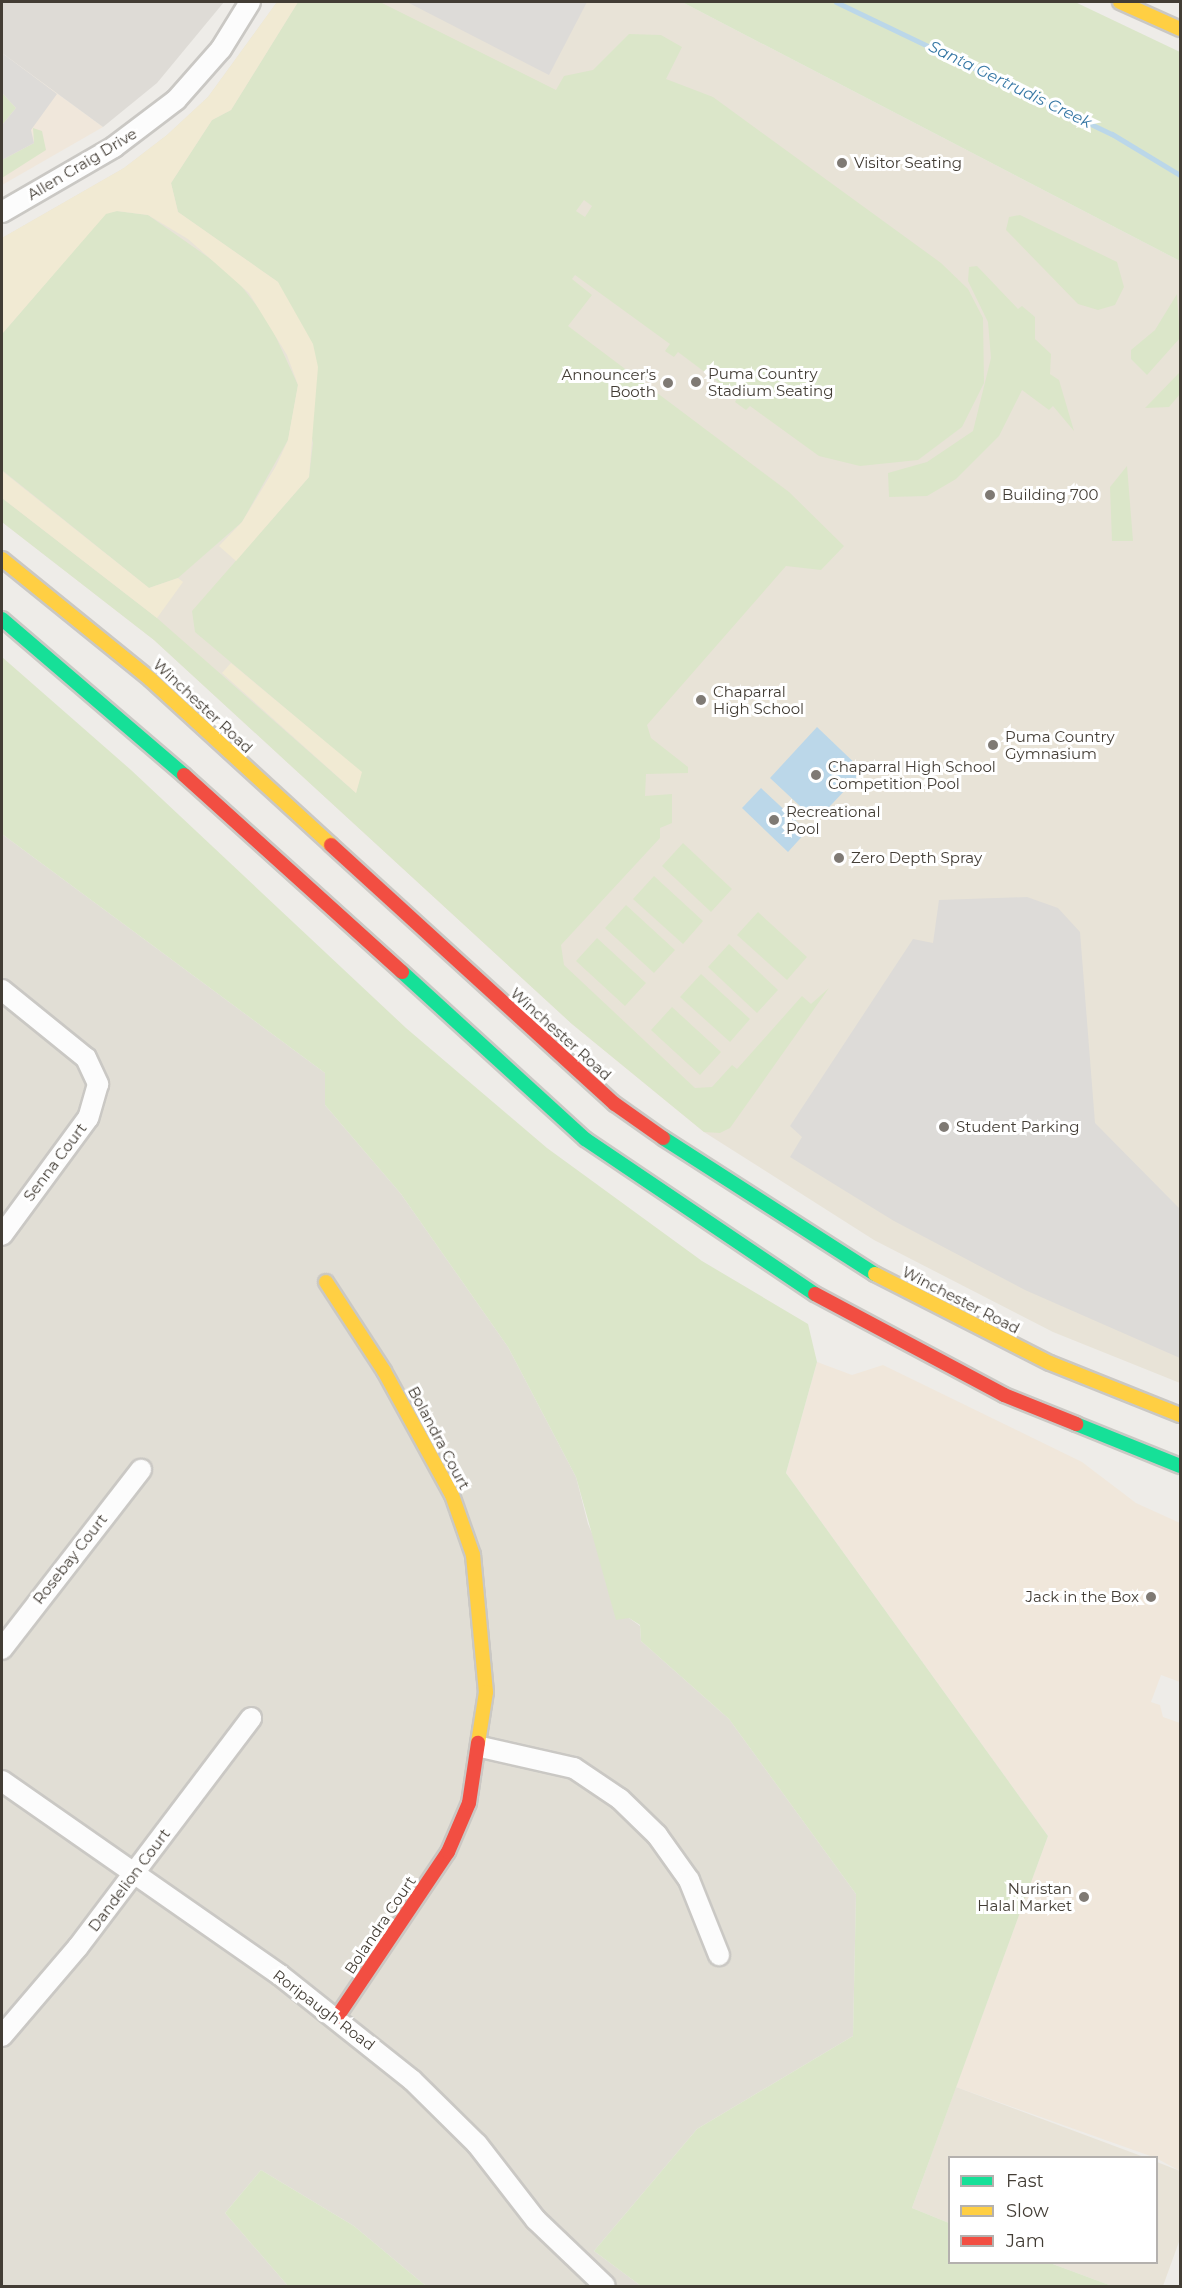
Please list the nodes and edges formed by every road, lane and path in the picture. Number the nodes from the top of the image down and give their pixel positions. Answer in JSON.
{"nodes":[{"id":1,"x":250,"y":2,"type":"edge"},
{"id":2,"x":1120,"y":2,"type":"edge"},
{"id":3,"x":1180,"y":29,"type":"edge"},
{"id":4,"x":2,"y":212,"type":"edge"},
{"id":5,"x":2,"y":559,"type":"edge"},
{"id":6,"x":2,"y":619,"type":"edge"},
{"id":7,"x":2,"y":990,"type":"edge"},
{"id":8,"x":2,"y":1235,"type":"edge"},
{"id":9,"x":326,"y":1282,"type":"dead end"},
{"id":10,"x":1180,"y":1415,"type":"edge"},
{"id":11,"x":1180,"y":1466,"type":"edge"},
{"id":12,"x":141,"y":1470,"type":"dead end"},
{"id":13,"x":2,"y":1650,"type":"edge"},
{"id":14,"x":251,"y":1718,"type":"dead end"},
{"id":15,"x":481,"y":1747,"type":"junction"},
{"id":16,"x":2,"y":1780,"type":"edge"},
{"id":17,"x":133,"y":1876,"type":"junction"},
{"id":18,"x":719,"y":1955,"type":"dead end"},
{"id":19,"x":337,"y":2017,"type":"junction"},
{"id":20,"x":2,"y":2036,"type":"edge"},
{"id":21,"x":605,"y":2286,"type":"edge"}],
"edges":[{"from":1,"to":4,"type":"street","name":"Allen Craig Drive"},
{"from":2,"to":3,"type":"main road"},
{"from":5,"to":10,"type":"main road","name":"Winchester Road"},
{"from":6,"to":11,"type":"main road"},
{"from":7,"to":8,"type":"street","name":"Senna Court"},
{"from":9,"to":15,"type":"main road","name":"Bolandra Court"},
{"from":12,"to":13,"type":"street","name":"Rosebay Court"},
{"from":14,"to":17,"type":"street","name":"Dandelion Court"},
{"from":15,"to":18,"type":"street"},
{"from":15,"to":19,"type":"main road","name":"Bolandra Court"},
{"from":16,"to":17,"type":"street","name":"Roripaugh Road"},
{"from":17,"to":19,"type":"street","name":"Roripaugh Road"},
{"from":17,"to":20,"type":"street","name":"Dandelion Court"},
{"from":19,"to":21,"type":"street","name":"Roripaugh Road"}]}
